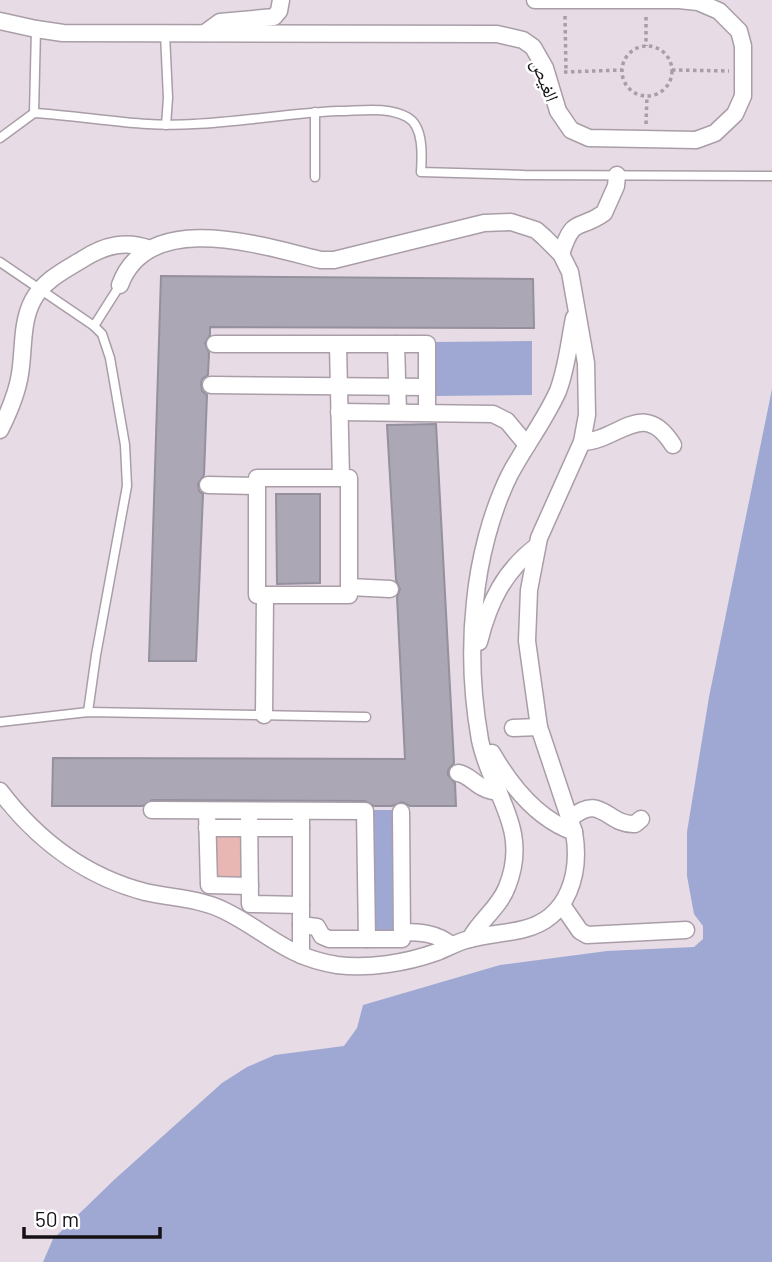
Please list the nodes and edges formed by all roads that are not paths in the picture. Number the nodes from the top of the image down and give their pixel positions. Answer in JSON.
{"nodes":[{"id":1,"x":281,"y":0,"type":"edge"},
{"id":2,"x":535,"y":0,"type":"edge"},
{"id":3,"x":565,"y":0,"type":"edge"},
{"id":4,"x":646,"y":0,"type":"edge"},
{"id":5,"x":721,"y":6,"type":"edge"},
{"id":6,"x":0,"y":20,"type":"edge"},
{"id":7,"x":36,"y":29,"type":"junction"},
{"id":8,"x":205,"y":33,"type":"junction"},
{"id":9,"x":165,"y":34,"type":"junction"},
{"id":10,"x":315,"y":112,"type":"junction"},
{"id":11,"x":34,"y":113,"type":"junction"},
{"id":12,"x":166,"y":124,"type":"junction"},
{"id":13,"x":0,"y":138,"type":"edge"},
{"id":14,"x":617,"y":175,"type":"junction"},
{"id":15,"x":772,"y":176,"type":"edge"},
{"id":16,"x":315,"y":177,"type":"dead end"},
{"id":17,"x":150,"y":249,"type":"junction"},
{"id":18,"x":561,"y":254,"type":"junction"},
{"id":19,"x":0,"y":262,"type":"edge"},
{"id":20,"x":120,"y":285,"type":"joint"},
{"id":21,"x":41,"y":290,"type":"junction"},
{"id":22,"x":577,"y":302,"type":"junction"},
{"id":23,"x":94,"y":326,"type":"junction"},
{"id":24,"x":215,"y":344,"type":"dead end"},
{"id":25,"x":396,"y":344,"type":"junction"},
{"id":26,"x":338,"y":345,"type":"junction"},
{"id":27,"x":211,"y":385,"type":"dead end"},
{"id":28,"x":339,"y":386,"type":"junction"},
{"id":29,"x":397,"y":386,"type":"junction"},
{"id":30,"x":427,"y":387,"type":"junction"},
{"id":31,"x":340,"y":412,"type":"junction"},
{"id":32,"x":398,"y":412,"type":"junction"},
{"id":33,"x":427,"y":412,"type":"junction"},
{"id":34,"x":0,"y":430,"type":"edge"},
{"id":35,"x":582,"y":442,"type":"junction"},
{"id":36,"x":527,"y":444,"type":"junction"},
{"id":37,"x":673,"y":444,"type":"dead end"},
{"id":38,"x":341,"y":478,"type":"junction"},
{"id":39,"x":208,"y":485,"type":"dead end"},
{"id":40,"x":257,"y":486,"type":"junction"},
{"id":41,"x":537,"y":546,"type":"junction"},
{"id":42,"x":349,"y":587,"type":"junction"},
{"id":43,"x":390,"y":589,"type":"dead end"},
{"id":44,"x":265,"y":596,"type":"junction"},
{"id":45,"x":468,"y":670,"type":"junction"},
{"id":46,"x":88,"y":712,"type":"junction"},
{"id":47,"x":264,"y":715,"type":"junction"},
{"id":48,"x":366,"y":717,"type":"dead end"},
{"id":49,"x":0,"y":722,"type":"edge"},
{"id":50,"x":479,"y":725,"type":"junction"},
{"id":51,"x":539,"y":727,"type":"junction"},
{"id":52,"x":513,"y":728,"type":"dead end"},
{"id":53,"x":458,"y":774,"type":"dead end"},
{"id":54,"x":516,"y":789,"type":"junction"},
{"id":55,"x":0,"y":791,"type":"edge"},
{"id":56,"x":499,"y":793,"type":"junction"},
{"id":57,"x":152,"y":810,"type":"dead end"},
{"id":58,"x":401,"y":812,"type":"dead end"},
{"id":59,"x":207,"y":819,"type":"junction"},
{"id":60,"x":249,"y":819,"type":"junction"},
{"id":61,"x":301,"y":819,"type":"junction"},
{"id":62,"x":641,"y":819,"type":"dead end"},
{"id":63,"x":573,"y":825,"type":"junction"},
{"id":64,"x":250,"y":886,"type":"junction"},
{"id":65,"x":301,"y":905,"type":"junction"},
{"id":66,"x":562,"y":905,"type":"junction"},
{"id":67,"x":301,"y":925,"type":"junction"},
{"id":68,"x":686,"y":930,"type":"dead end"},
{"id":69,"x":402,"y":932,"type":"junction"},
{"id":70,"x":367,"y":939,"type":"junction"},
{"id":71,"x":470,"y":939,"type":"junction"},
{"id":72,"x":452,"y":945,"type":"junction"},
{"id":73,"x":301,"y":955,"type":"junction"}],
"edges":[{"from":1,"to":8,"type":"street"},
{"from":2,"to":3,"type":"street","name":"الغيص"},
{"from":3,"to":4,"type":"street","name":"الغيص"},
{"from":4,"to":5,"type":"street","name":"الغيص"},
{"from":5,"to":8,"type":"street","name":"الغيص"},
{"from":6,"to":7,"type":"street","name":"الغيص"},
{"from":7,"to":9,"type":"street","name":"الغيص"},
{"from":7,"to":11,"type":"lane"},
{"from":8,"to":9,"type":"street","name":"الغيص"},
{"from":9,"to":12,"type":"lane"},
{"from":10,"to":12,"type":"lane"},
{"from":10,"to":14,"type":"lane"},
{"from":10,"to":16,"type":"lane"},
{"from":11,"to":12,"type":"lane"},
{"from":11,"to":13,"type":"lane"},
{"from":14,"to":15,"type":"lane"},
{"from":14,"to":18,"type":"street"},
{"from":17,"to":18,"type":"street"},
{"from":17,"to":20,"type":"street"},
{"from":17,"to":21,"type":"street"},
{"from":18,"to":22,"type":"street"},
{"from":19,"to":21,"type":"lane"},
{"from":20,"to":23,"type":"lane"},
{"from":21,"to":23,"type":"lane"},
{"from":21,"to":34,"type":"street"},
{"from":22,"to":35,"type":"street"},
{"from":22,"to":36,"type":"street"},
{"from":23,"to":46,"type":"lane"},
{"from":24,"to":26,"type":"street"},
{"from":25,"to":26,"type":"street"},
{"from":25,"to":29,"type":"street"},
{"from":25,"to":30,"type":"street"},
{"from":26,"to":28,"type":"street"},
{"from":27,"to":28,"type":"street"},
{"from":28,"to":29,"type":"street"},
{"from":28,"to":31,"type":"street"},
{"from":29,"to":30,"type":"street"},
{"from":29,"to":32,"type":"street"},
{"from":30,"to":33,"type":"street"},
{"from":31,"to":32,"type":"street"},
{"from":31,"to":38,"type":"street"},
{"from":32,"to":33,"type":"street"},
{"from":33,"to":36,"type":"street"},
{"from":35,"to":37,"type":"street"},
{"from":35,"to":41,"type":"street"},
{"from":36,"to":45,"type":"street"},
{"from":38,"to":40,"type":"street"},
{"from":38,"to":42,"type":"street"},
{"from":39,"to":40,"type":"street"},
{"from":40,"to":44,"type":"street"},
{"from":41,"to":45,"type":"street"},
{"from":41,"to":51,"type":"street"},
{"from":42,"to":43,"type":"street"},
{"from":42,"to":44,"type":"street"},
{"from":44,"to":47,"type":"street"},
{"from":45,"to":50,"type":"street"},
{"from":46,"to":47,"type":"lane"},
{"from":46,"to":49,"type":"lane"},
{"from":47,"to":48,"type":"lane"},
{"from":50,"to":54,"type":"street"},
{"from":50,"to":56,"type":"street"},
{"from":51,"to":52,"type":"street"},
{"from":51,"to":63,"type":"street"},
{"from":53,"to":56,"type":"street"},
{"from":54,"to":56,"type":"street"},
{"from":54,"to":63,"type":"street"},
{"from":55,"to":73,"type":"street"},
{"from":56,"to":71,"type":"street"},
{"from":57,"to":59,"type":"street"},
{"from":58,"to":69,"type":"street"},
{"from":59,"to":60,"type":"street"},
{"from":59,"to":64,"type":"street"},
{"from":60,"to":61,"type":"street"},
{"from":60,"to":64,"type":"street"},
{"from":61,"to":65,"type":"street"},
{"from":61,"to":70,"type":"street"},
{"from":62,"to":63,"type":"street"},
{"from":63,"to":66,"type":"street"},
{"from":64,"to":65,"type":"street"},
{"from":65,"to":67,"type":"street"},
{"from":66,"to":68,"type":"street"},
{"from":66,"to":71,"type":"street"},
{"from":67,"to":70,"type":"street"},
{"from":67,"to":73,"type":"street"},
{"from":69,"to":70,"type":"street"},
{"from":69,"to":72,"type":"street"},
{"from":71,"to":72,"type":"street"},
{"from":72,"to":73,"type":"street"}]}
